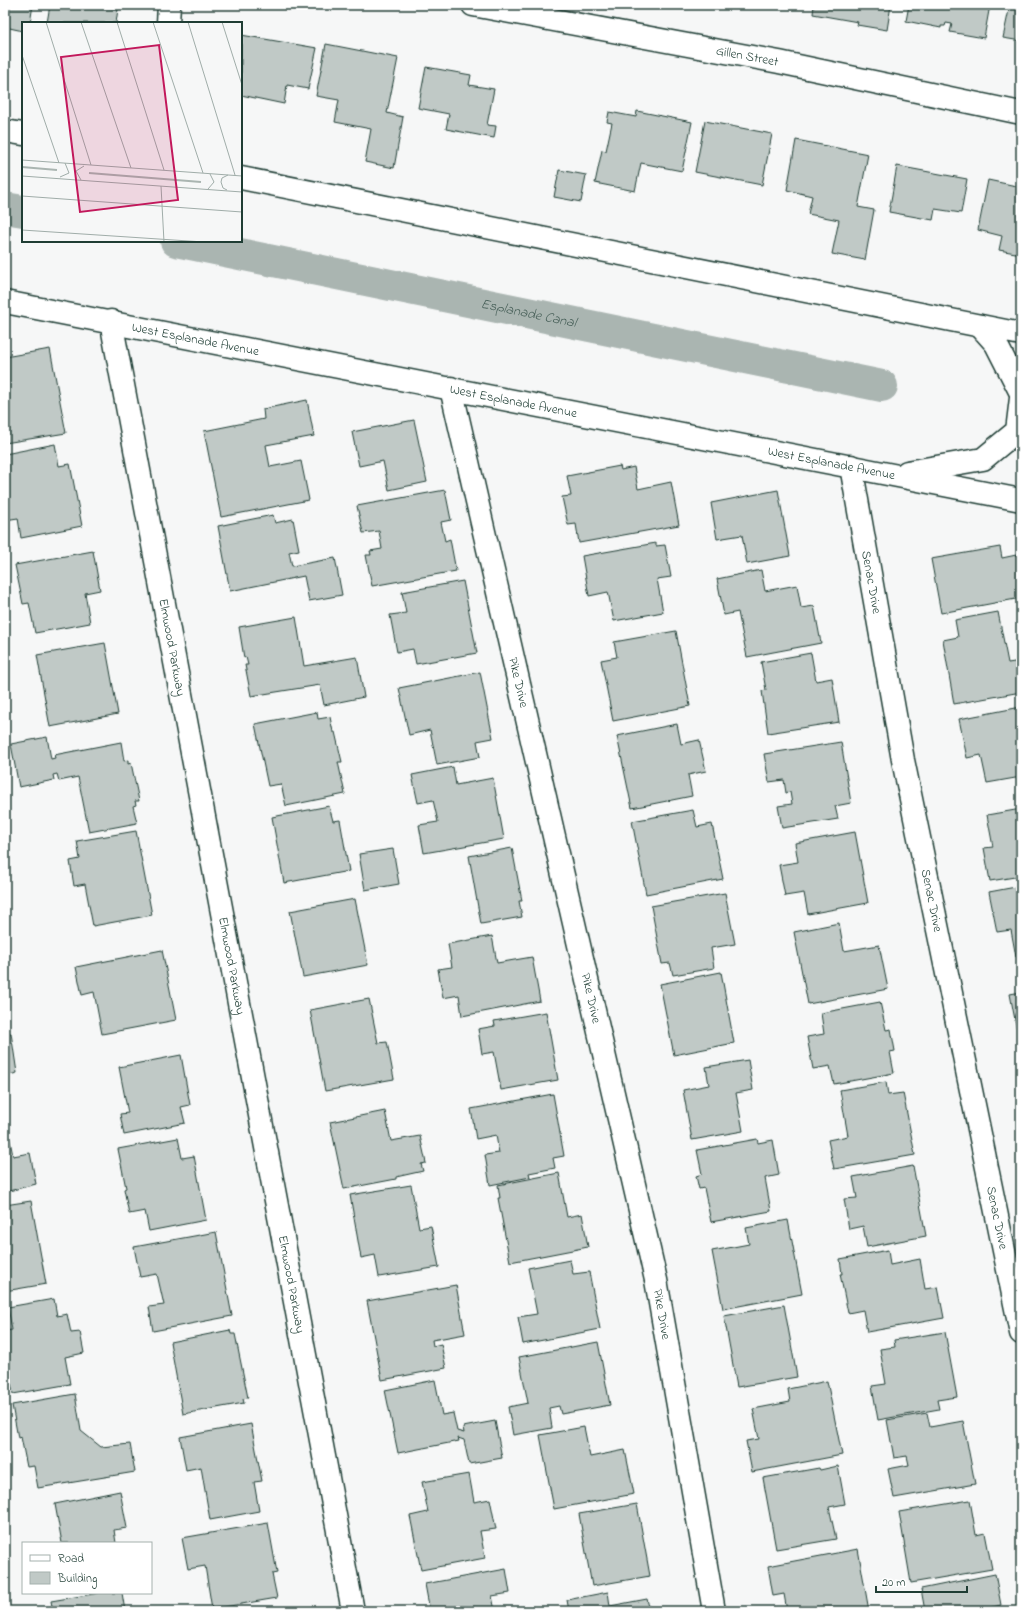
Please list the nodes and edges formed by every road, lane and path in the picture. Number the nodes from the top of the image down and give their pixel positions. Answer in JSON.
{"nodes":[{"id":1,"x":169,"y":5,"type":"edge"},
{"id":2,"x":473,"y":5,"type":"edge"},
{"id":3,"x":168,"y":22,"type":"edge"},
{"id":4,"x":1021,"y":113,"type":"edge"},
{"id":5,"x":5,"y":131,"type":"edge"},
{"id":6,"x":22,"y":134,"type":"edge"},
{"id":7,"x":242,"y":178,"type":"edge"},
{"id":8,"x":5,"y":302,"type":"edge"},
{"id":9,"x":111,"y":321,"type":"junction"},
{"id":10,"x":980,"y":326,"type":"junction"},
{"id":11,"x":1021,"y":334,"type":"edge"},
{"id":12,"x":451,"y":388,"type":"junction"},
{"id":13,"x":1021,"y":393,"type":"edge"},
{"id":14,"x":1021,"y":398,"type":"edge"},
{"id":15,"x":851,"y":466,"type":"junction"},
{"id":16,"x":894,"y":475,"type":"junction"},
{"id":17,"x":1021,"y":500,"type":"edge"},
{"id":18,"x":1021,"y":1333,"type":"edge"},
{"id":19,"x":353,"y":1611,"type":"edge"},
{"id":20,"x":714,"y":1611,"type":"edge"}],
"edges":[{"from":1,"to":3,"type":"street"},
{"from":2,"to":4,"type":"street","name":"Gillen Street"},
{"from":5,"to":6,"type":"street"},
{"from":7,"to":10,"type":"street"},
{"from":8,"to":9,"type":"street","name":"West Esplanade Avenue"},
{"from":9,"to":12,"type":"street","name":"West Esplanade Avenue"},
{"from":9,"to":19,"type":"street","name":"Elmwood Parkway"},
{"from":10,"to":11,"type":"street"},
{"from":10,"to":13,"type":"street"},
{"from":12,"to":15,"type":"street","name":"West Esplanade Avenue"},
{"from":12,"to":20,"type":"street","name":"Pike Drive"},
{"from":14,"to":16,"type":"street"},
{"from":15,"to":16,"type":"street","name":"West Esplanade Avenue"},
{"from":15,"to":18,"type":"street","name":"Senac Drive"},
{"from":16,"to":17,"type":"street","name":"West Esplanade Avenue"}]}
